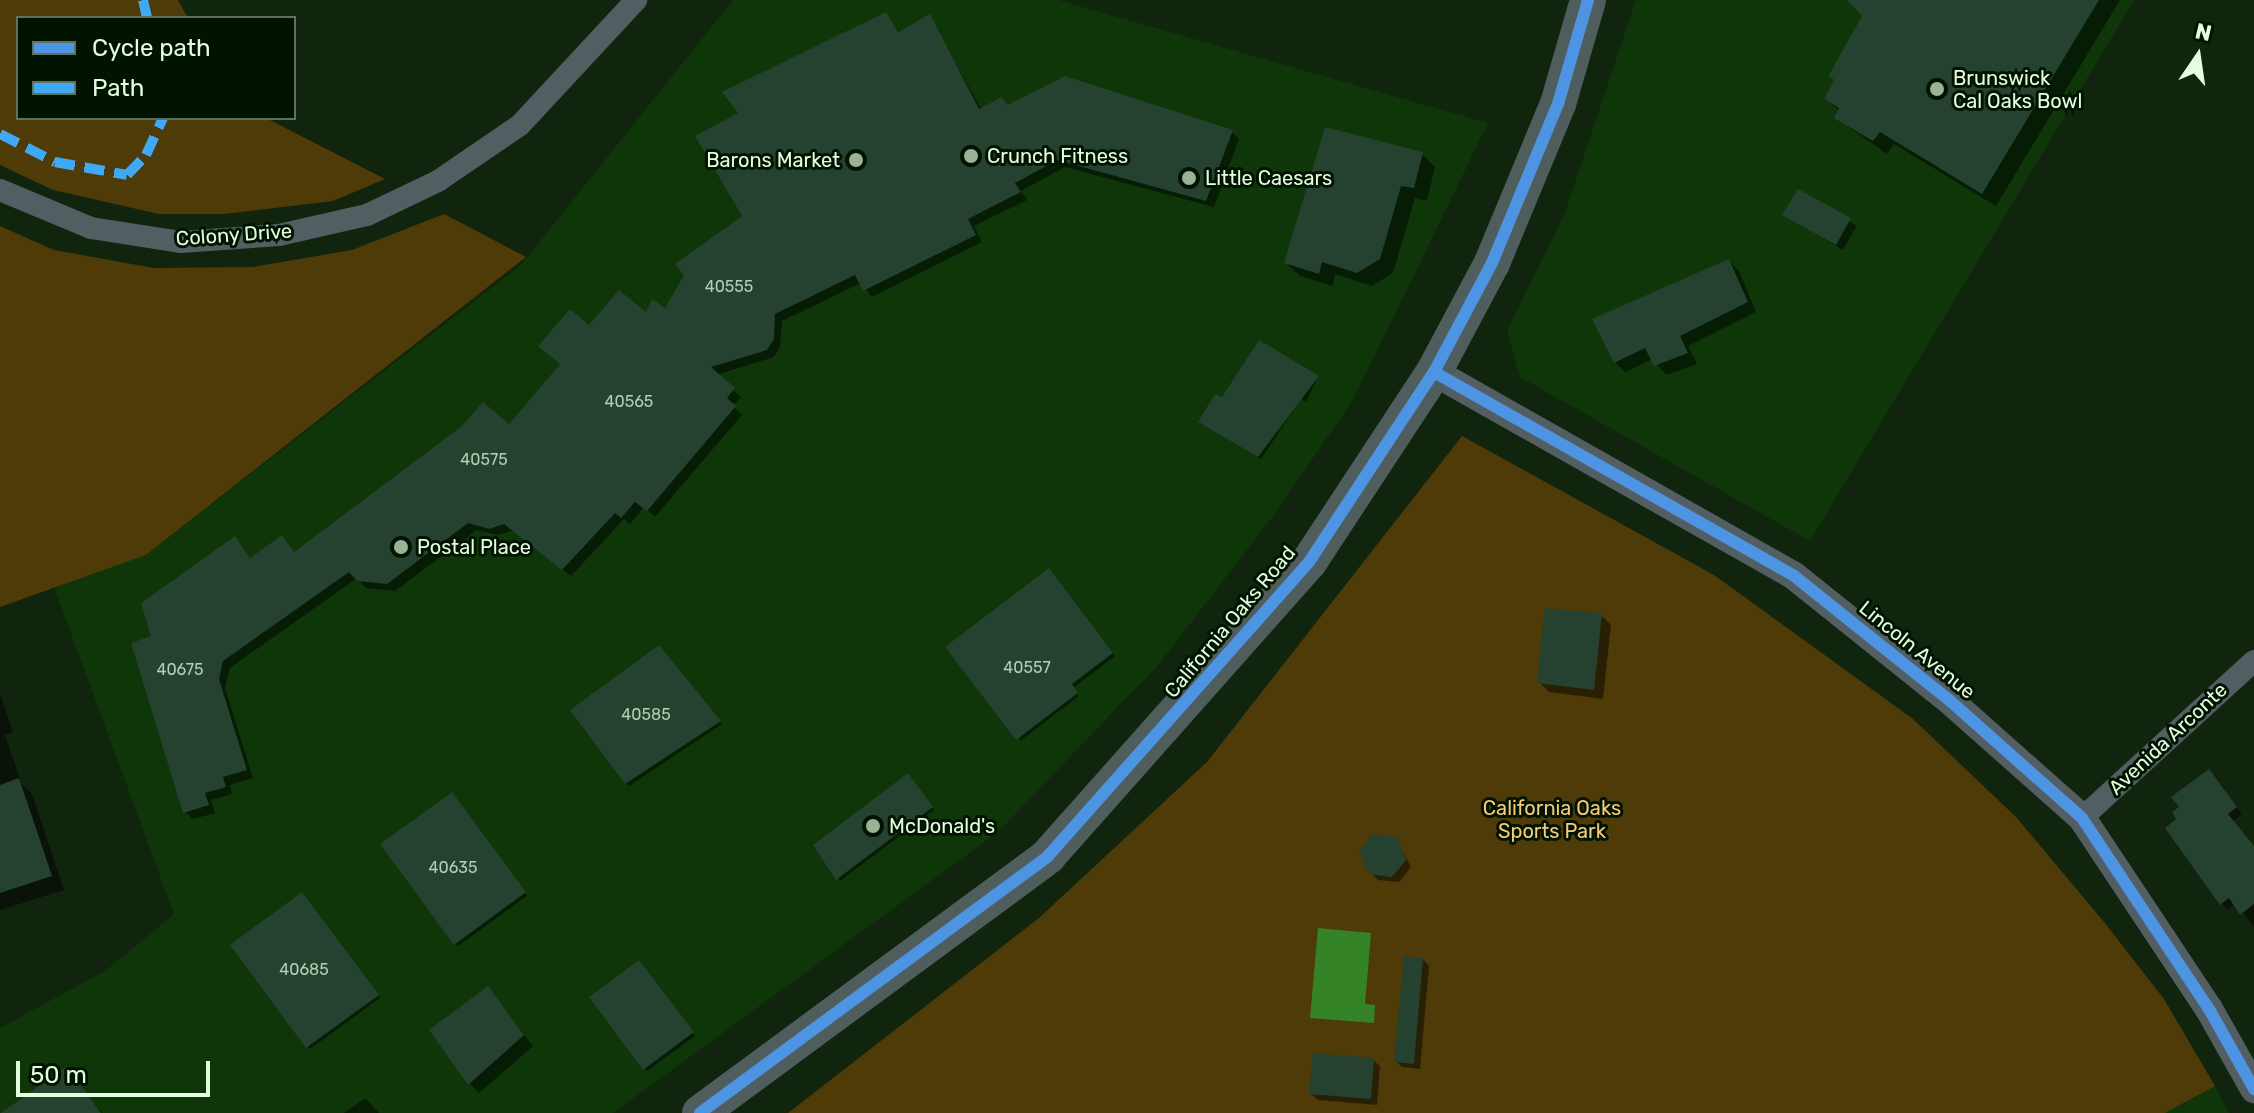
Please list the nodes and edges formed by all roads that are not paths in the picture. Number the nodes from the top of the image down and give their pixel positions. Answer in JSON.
{"nodes":[{"id":1,"x":636,"y":0,"type":"edge"},
{"id":2,"x":1588,"y":0,"type":"edge"},
{"id":3,"x":0,"y":190,"type":"edge"},
{"id":4,"x":1434,"y":372,"type":"junction"},
{"id":5,"x":2254,"y":661,"type":"edge"},
{"id":6,"x":2082,"y":818,"type":"junction"},
{"id":7,"x":2254,"y":1089,"type":"edge"},
{"id":8,"x":700,"y":1113,"type":"edge"}],
"edges":[{"from":1,"to":3,"type":"street","name":"Colony Drive"},
{"from":2,"to":4,"type":"main road","name":"California Oaks Road"},
{"from":4,"to":6,"type":"street","name":"Lincoln Avenue"},
{"from":4,"to":8,"type":"main road","name":"California Oaks Road"},
{"from":5,"to":6,"type":"street","name":"Avenida Arconte"},
{"from":6,"to":7,"type":"street","name":"Lincoln Avenue"}]}
